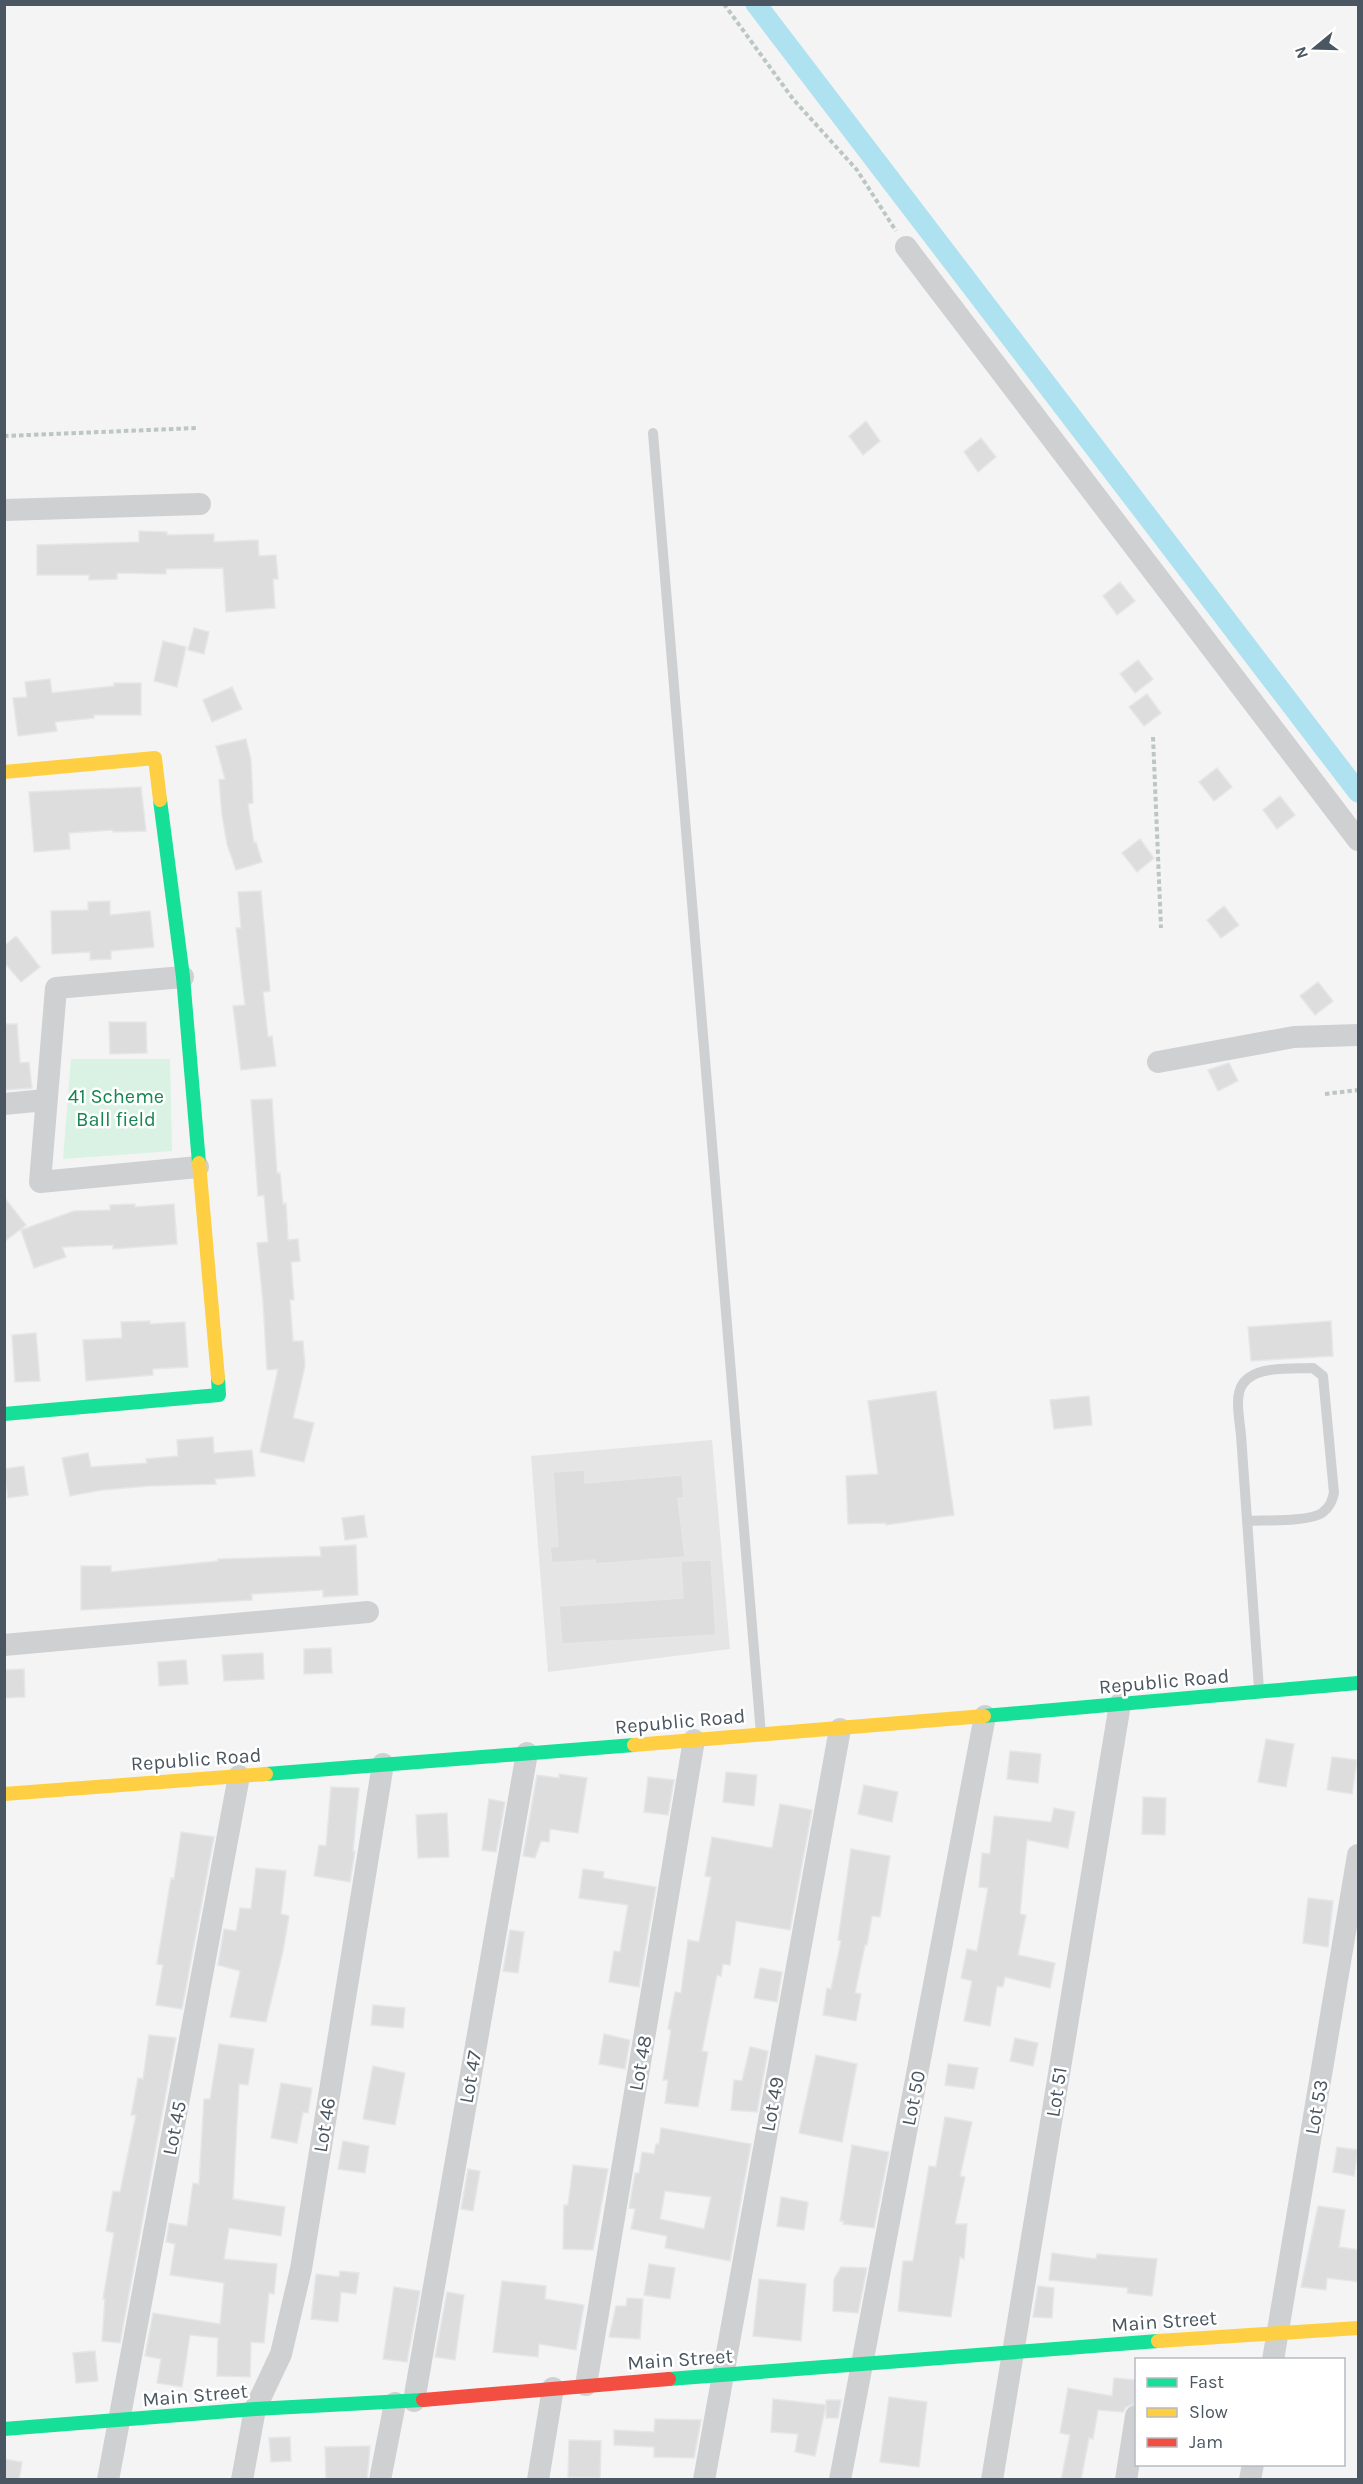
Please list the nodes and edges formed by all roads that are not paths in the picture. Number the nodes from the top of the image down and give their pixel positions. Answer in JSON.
{"nodes":[{"id":1,"x":906,"y":247,"type":"road end"},
{"id":2,"x":653,"y":434,"type":"dead end"},
{"id":3,"x":200,"y":504,"type":"dead end"},
{"id":4,"x":4,"y":510,"type":"edge"},
{"id":5,"x":4,"y":772,"type":"edge"},
{"id":6,"x":1359,"y":840,"type":"edge"},
{"id":7,"x":183,"y":977,"type":"junction"},
{"id":8,"x":1359,"y":1035,"type":"edge"},
{"id":9,"x":1158,"y":1062,"type":"dead end"},
{"id":10,"x":45,"y":1100,"type":"junction"},
{"id":11,"x":4,"y":1104,"type":"edge"},
{"id":12,"x":198,"y":1167,"type":"junction"},
{"id":13,"x":4,"y":1414,"type":"edge"},
{"id":14,"x":1247,"y":1521,"type":"junction"},
{"id":15,"x":368,"y":1612,"type":"dead end"},
{"id":16,"x":4,"y":1646,"type":"edge"},
{"id":17,"x":1359,"y":1683,"type":"edge"},
{"id":18,"x":1260,"y":1692,"type":"junction"},
{"id":19,"x":1120,"y":1704,"type":"junction"},
{"id":20,"x":985,"y":1716,"type":"junction"},
{"id":21,"x":840,"y":1729,"type":"junction"},
{"id":22,"x":761,"y":1734,"type":"junction"},
{"id":23,"x":694,"y":1740,"type":"junction"},
{"id":24,"x":526,"y":1753,"type":"junction"},
{"id":25,"x":382,"y":1764,"type":"junction"},
{"id":26,"x":239,"y":1776,"type":"junction"},
{"id":27,"x":4,"y":1794,"type":"edge"},
{"id":28,"x":1359,"y":1855,"type":"edge"},
{"id":29,"x":1359,"y":2328,"type":"edge"},
{"id":30,"x":1278,"y":2332,"type":"junction"},
{"id":31,"x":1148,"y":2351,"type":"edge"},
{"id":32,"x":1013,"y":2352,"type":"junction"},
{"id":33,"x":1273,"y":2358,"type":"edge"},
{"id":34,"x":863,"y":2364,"type":"junction"},
{"id":35,"x":723,"y":2375,"type":"junction"},
{"id":36,"x":585,"y":2385,"type":"junction"},
{"id":37,"x":553,"y":2388,"type":"junction"},
{"id":38,"x":404,"y":2402,"type":"junction"},
{"id":39,"x":255,"y":2409,"type":"junction"},
{"id":40,"x":119,"y":2421,"type":"junction"},
{"id":41,"x":1135,"y":2428,"type":"edge"},
{"id":42,"x":4,"y":2429,"type":"edge"},
{"id":43,"x":108,"y":2480,"type":"edge"},
{"id":44,"x":243,"y":2480,"type":"edge"},
{"id":45,"x":380,"y":2480,"type":"edge"},
{"id":46,"x":538,"y":2480,"type":"edge"},
{"id":47,"x":704,"y":2480,"type":"edge"},
{"id":48,"x":840,"y":2480,"type":"edge"},
{"id":49,"x":992,"y":2480,"type":"edge"},
{"id":50,"x":1126,"y":2480,"type":"edge"}],
"edges":[{"from":1,"to":6,"type":"street"},
{"from":2,"to":22,"type":"lane"},
{"from":3,"to":4,"type":"street"},
{"from":5,"to":7,"type":"street"},
{"from":7,"to":10,"type":"street"},
{"from":7,"to":12,"type":"street"},
{"from":8,"to":9,"type":"street"},
{"from":10,"to":11,"type":"street"},
{"from":10,"to":12,"type":"street"},
{"from":12,"to":13,"type":"street"},
{"from":14,"to":14,"type":"lane"},
{"from":14,"to":18,"type":"lane"},
{"from":15,"to":16,"type":"street"},
{"from":17,"to":18,"type":"street","name":"Republic Road"},
{"from":18,"to":19,"type":"street","name":"Republic Road"},
{"from":19,"to":20,"type":"street","name":"Republic Road"},
{"from":19,"to":32,"type":"street","name":"Lot 51"},
{"from":20,"to":21,"type":"street","name":"Republic Road"},
{"from":20,"to":34,"type":"street","name":"Lot 50"},
{"from":21,"to":22,"type":"street","name":"Republic Road"},
{"from":21,"to":35,"type":"street","name":"Lot 49"},
{"from":22,"to":23,"type":"street","name":"Republic Road"},
{"from":23,"to":24,"type":"street","name":"Republic Road"},
{"from":23,"to":36,"type":"street","name":"Lot 48"},
{"from":24,"to":25,"type":"street","name":"Republic Road"},
{"from":24,"to":38,"type":"street","name":"Lot 47"},
{"from":25,"to":26,"type":"street","name":"Republic Road"},
{"from":25,"to":39,"type":"street","name":"Lot 46"},
{"from":26,"to":27,"type":"street","name":"Republic Road"},
{"from":26,"to":40,"type":"street","name":"Lot 45"},
{"from":28,"to":30,"type":"street","name":"Lot 53"},
{"from":29,"to":30,"type":"street","name":"Main Street"},
{"from":30,"to":31,"type":"street","name":"Main Street"},
{"from":30,"to":33,"type":"street","name":"Lot 53"},
{"from":31,"to":32,"type":"street","name":"Main Street"},
{"from":32,"to":34,"type":"street","name":"Main Street"},
{"from":32,"to":49,"type":"street","name":"Lot 51"},
{"from":34,"to":35,"type":"street","name":"Main Street"},
{"from":34,"to":48,"type":"street","name":"Lot 50"},
{"from":35,"to":36,"type":"street","name":"Main Street"},
{"from":35,"to":47,"type":"street","name":"Lot 49"},
{"from":36,"to":37,"type":"street","name":"Main Street"},
{"from":37,"to":38,"type":"street","name":"Main Street"},
{"from":37,"to":46,"type":"street"},
{"from":38,"to":39,"type":"street","name":"Main Street"},
{"from":38,"to":45,"type":"street","name":"Lot 47"},
{"from":39,"to":40,"type":"street","name":"Main Street"},
{"from":39,"to":44,"type":"street","name":"Lot 46"},
{"from":40,"to":42,"type":"street","name":"Main Street"},
{"from":40,"to":43,"type":"street","name":"Lot 45"},
{"from":41,"to":50,"type":"street"}]}
